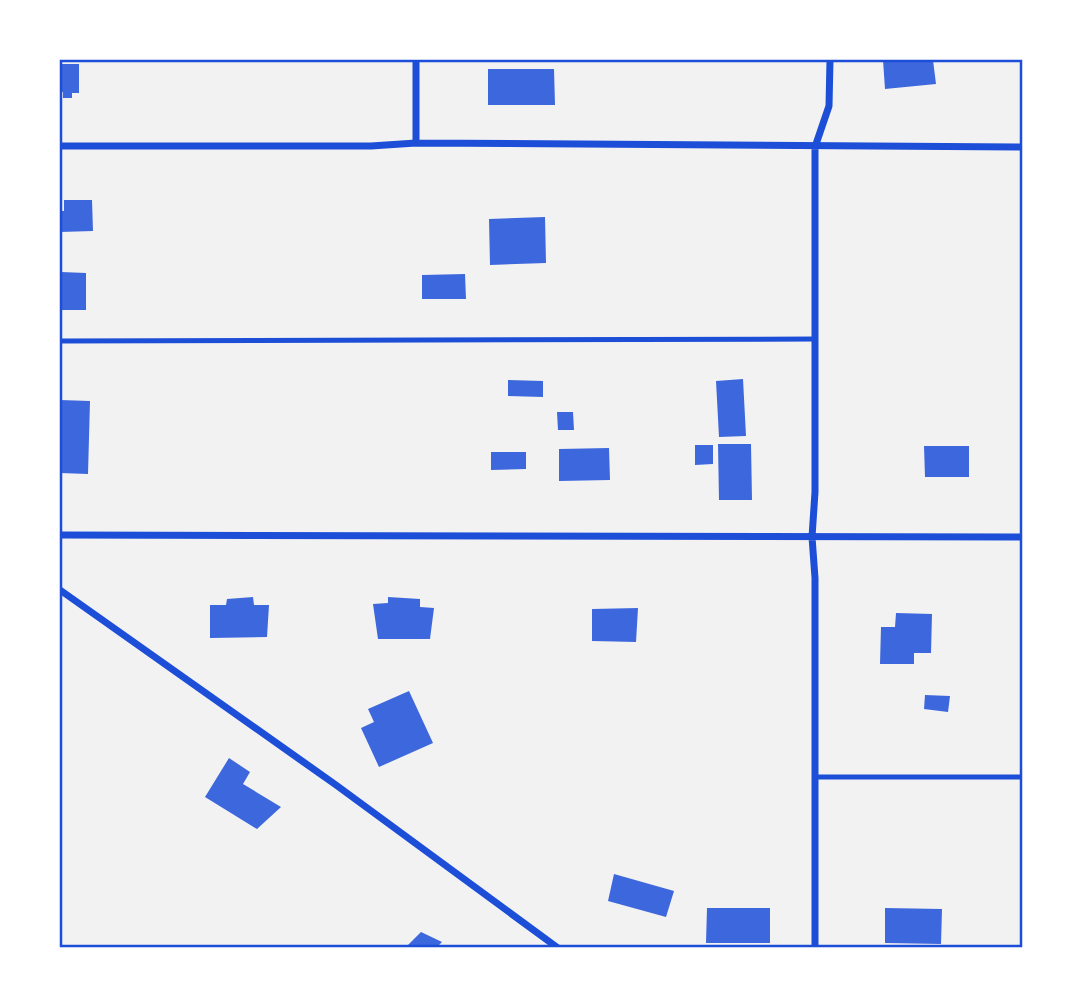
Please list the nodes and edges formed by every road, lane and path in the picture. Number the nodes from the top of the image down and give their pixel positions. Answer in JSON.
{"nodes":[{"id":1,"x":416,"y":60,"type":"edge"},
{"id":2,"x":830,"y":60,"type":"edge"},
{"id":3,"x":416,"y":143,"type":"junction"},
{"id":4,"x":60,"y":146,"type":"edge"},
{"id":5,"x":815,"y":147,"type":"junction"},
{"id":6,"x":1023,"y":147,"type":"edge"},
{"id":7,"x":815,"y":339,"type":"junction"},
{"id":8,"x":60,"y":341,"type":"edge"},
{"id":9,"x":60,"y":535,"type":"edge"},
{"id":10,"x":812,"y":537,"type":"junction"},
{"id":11,"x":1023,"y":537,"type":"edge"},
{"id":12,"x":60,"y":590,"type":"edge"},
{"id":13,"x":815,"y":776,"type":"junction"},
{"id":14,"x":1023,"y":777,"type":"edge"},
{"id":15,"x":558,"y":947,"type":"edge"},
{"id":16,"x":815,"y":947,"type":"edge"}],
"edges":[{"from":1,"to":3,"type":"street"},
{"from":2,"to":5,"type":"street"},
{"from":3,"to":4,"type":"street"},
{"from":3,"to":5,"type":"street"},
{"from":5,"to":6,"type":"street"},
{"from":5,"to":7,"type":"street"},
{"from":7,"to":8,"type":"lane"},
{"from":7,"to":10,"type":"street"},
{"from":9,"to":10,"type":"street"},
{"from":10,"to":11,"type":"street"},
{"from":10,"to":13,"type":"street"},
{"from":12,"to":15,"type":"street"},
{"from":13,"to":14,"type":"lane"},
{"from":13,"to":16,"type":"street"}]}
